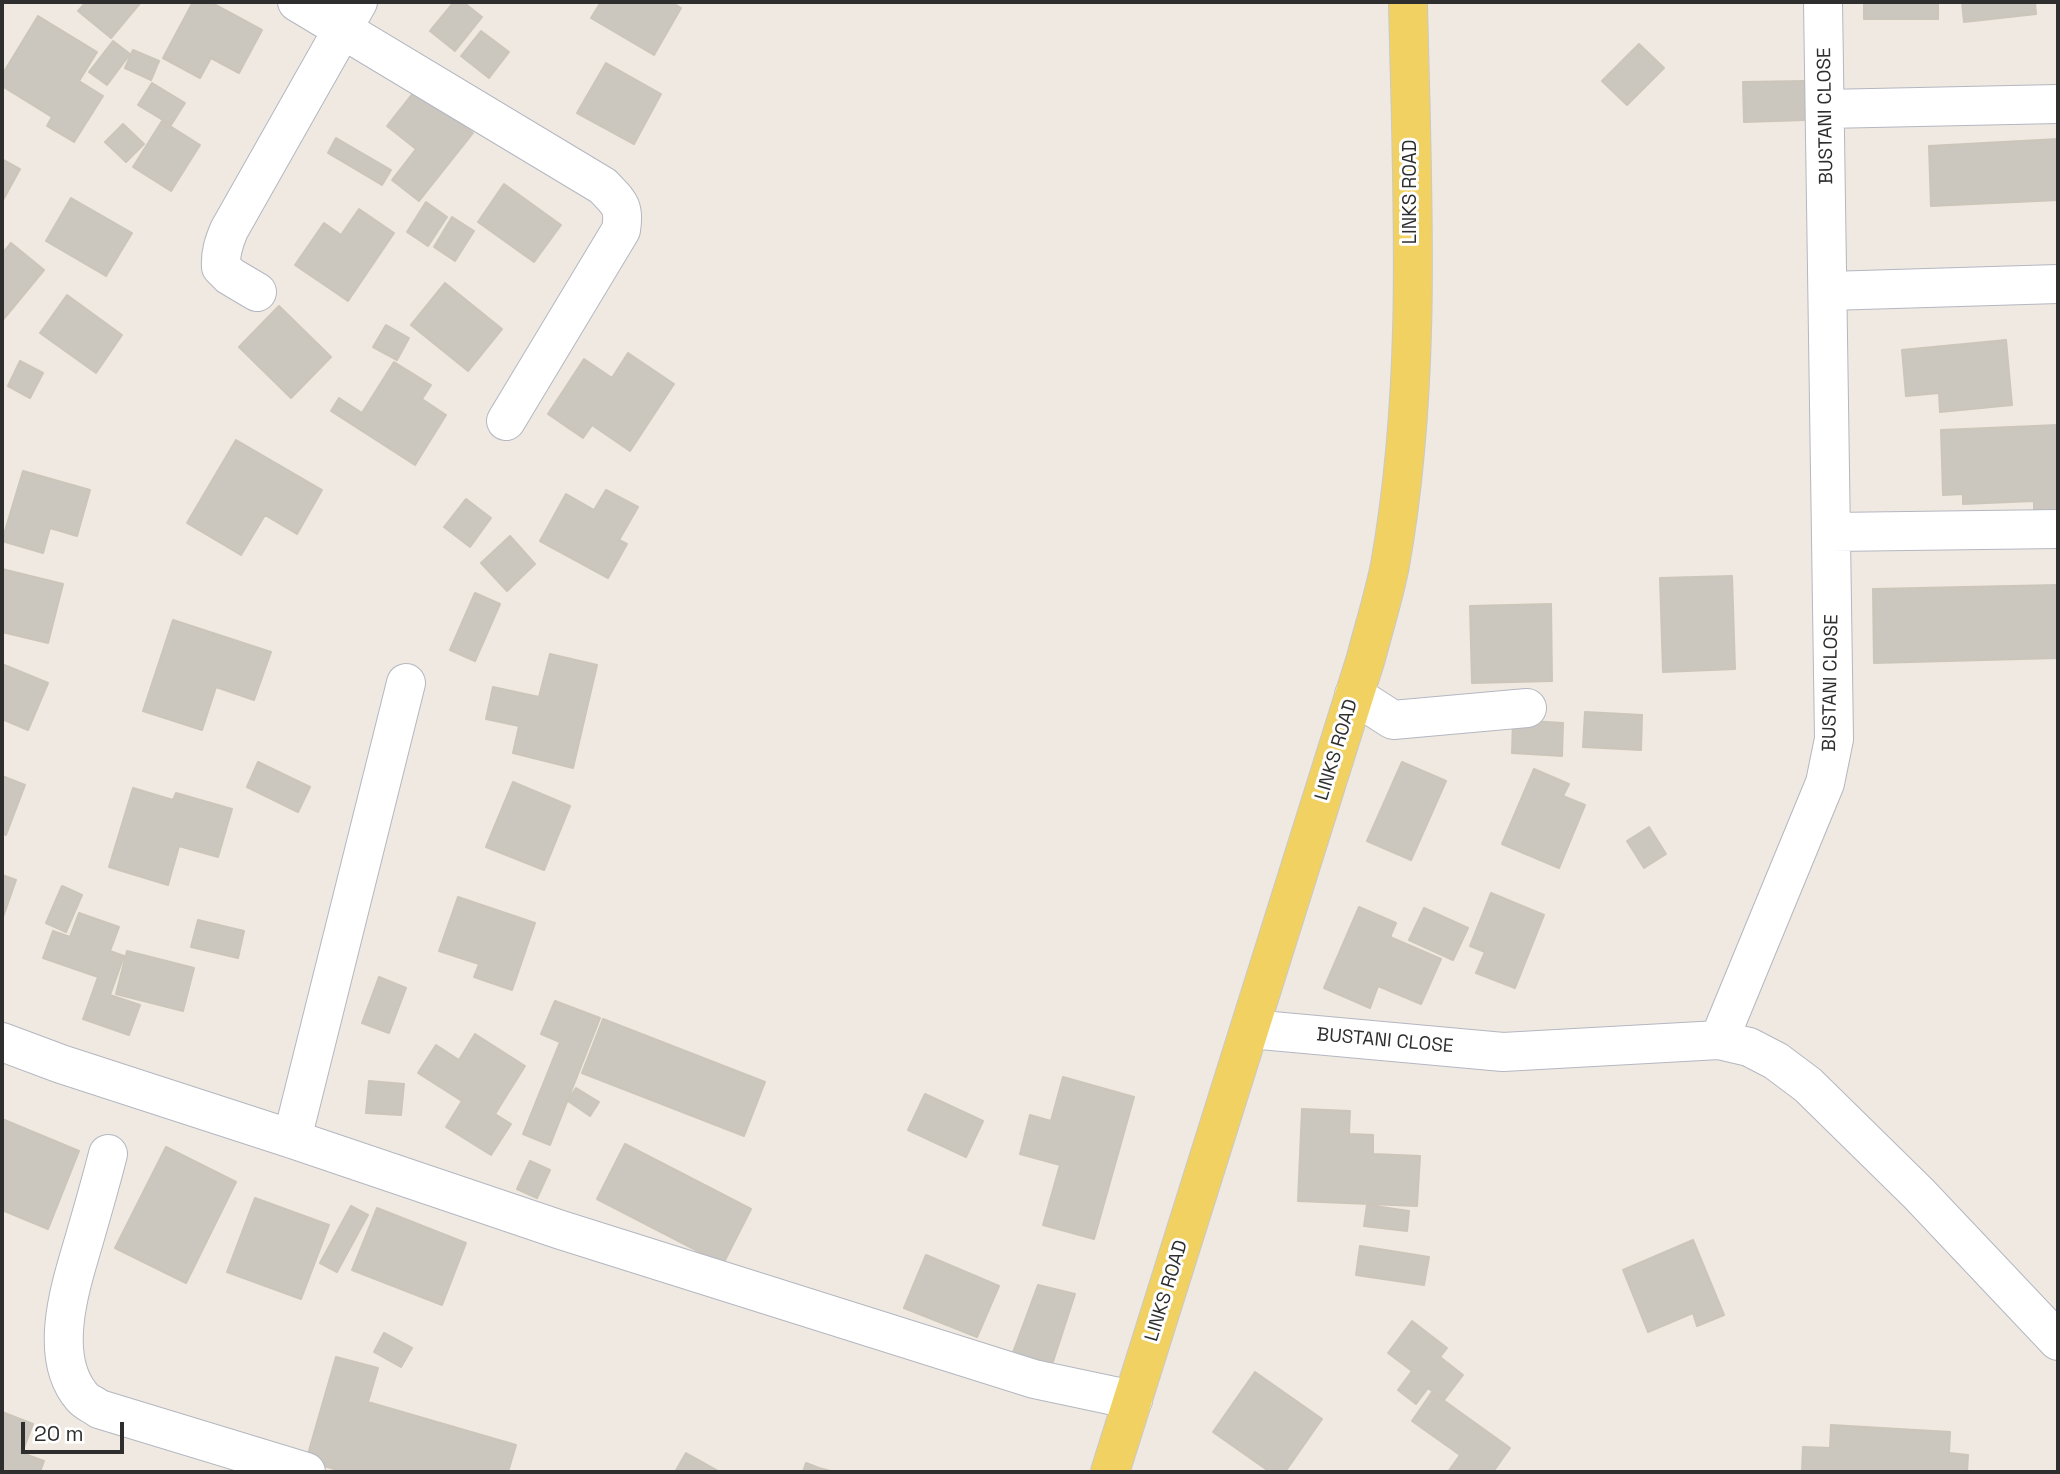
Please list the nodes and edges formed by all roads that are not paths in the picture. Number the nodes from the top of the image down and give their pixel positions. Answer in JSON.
{"nodes":[{"id":1,"x":297,"y":2,"type":"edge"},
{"id":2,"x":1408,"y":2,"type":"edge"},
{"id":3,"x":1823,"y":2,"type":"edge"},
{"id":4,"x":350,"y":15,"type":"edge"},
{"id":5,"x":2058,"y":104,"type":"edge"},
{"id":6,"x":1826,"y":109,"type":"junction"},
{"id":7,"x":2058,"y":284,"type":"edge"},
{"id":8,"x":257,"y":292,"type":"dead end"},
{"id":9,"x":1829,"y":292,"type":"junction"},
{"id":10,"x":506,"y":421,"type":"dead end"},
{"id":11,"x":2058,"y":529,"type":"edge"},
{"id":12,"x":1832,"y":532,"type":"junction"},
{"id":13,"x":406,"y":683,"type":"dead end"},
{"id":14,"x":1354,"y":695,"type":"junction"},
{"id":15,"x":1527,"y":708,"type":"dead end"},
{"id":16,"x":1250,"y":1029,"type":"junction"},
{"id":17,"x":1719,"y":1040,"type":"junction"},
{"id":18,"x":2,"y":1042,"type":"edge"},
{"id":19,"x":292,"y":1139,"type":"junction"},
{"id":20,"x":108,"y":1154,"type":"dead end"},
{"id":21,"x":2058,"y":1341,"type":"edge"},
{"id":22,"x":1133,"y":1399,"type":"junction"},
{"id":23,"x":306,"y":1472,"type":"edge"},
{"id":24,"x":1110,"y":1472,"type":"edge"}],
"edges":[{"from":1,"to":4,"type":"street"},
{"from":2,"to":14,"type":"main road","name":"LINKS ROAD"},
{"from":3,"to":6,"type":"street","name":"BUSTANI CLOSE"},
{"from":4,"to":8,"type":"street"},
{"from":4,"to":10,"type":"street"},
{"from":5,"to":6,"type":"street"},
{"from":6,"to":9,"type":"street","name":"BUSTANI CLOSE"},
{"from":7,"to":9,"type":"street"},
{"from":9,"to":12,"type":"street","name":"BUSTANI CLOSE"},
{"from":11,"to":12,"type":"street"},
{"from":12,"to":17,"type":"street","name":"BUSTANI CLOSE"},
{"from":13,"to":19,"type":"street"},
{"from":14,"to":15,"type":"street"},
{"from":14,"to":16,"type":"main road","name":"LINKS ROAD"},
{"from":16,"to":17,"type":"street","name":"BUSTANI CLOSE"},
{"from":16,"to":22,"type":"main road","name":"LINKS ROAD"},
{"from":17,"to":21,"type":"street"},
{"from":18,"to":19,"type":"street"},
{"from":19,"to":22,"type":"street"},
{"from":20,"to":23,"type":"street"},
{"from":22,"to":24,"type":"main road","name":"LINKS ROAD"}]}
